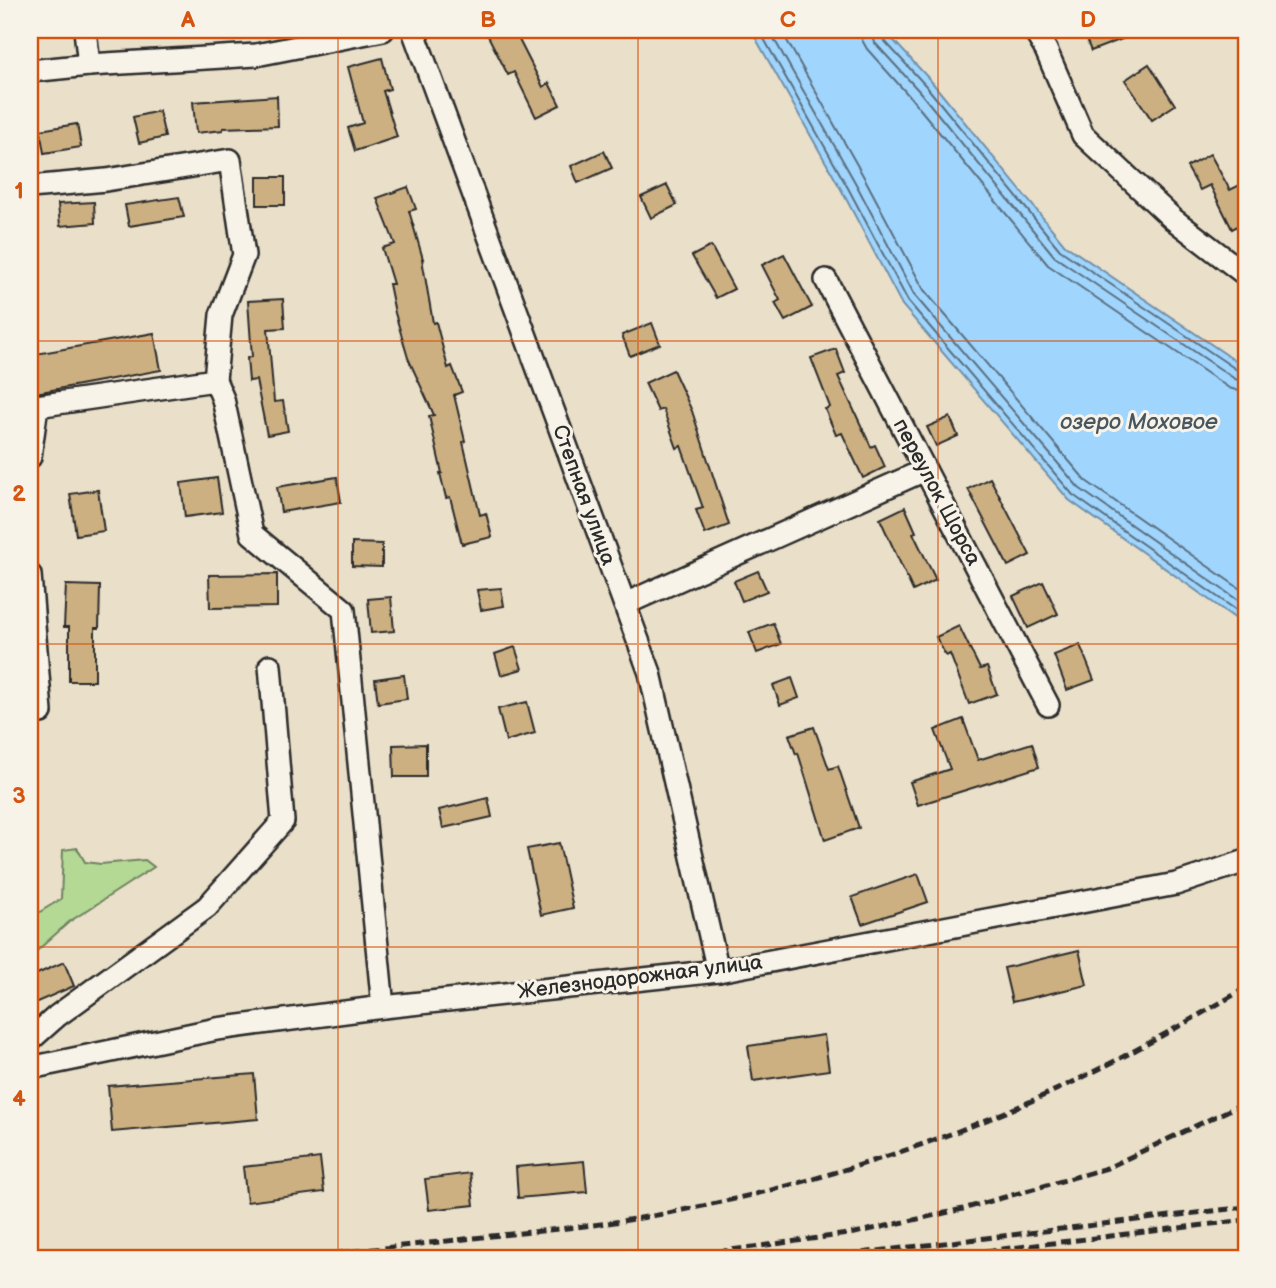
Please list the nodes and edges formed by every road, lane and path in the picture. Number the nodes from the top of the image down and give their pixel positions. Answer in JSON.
{"nodes":[{"id":1,"x":85,"y":30,"type":"edge"},
{"id":2,"x":383,"y":30,"type":"edge"},
{"id":3,"x":413,"y":30,"type":"edge"},
{"id":4,"x":1034,"y":30,"type":"edge"},
{"id":5,"x":89,"y":65,"type":"junction"},
{"id":6,"x":30,"y":71,"type":"edge"},
{"id":7,"x":30,"y":187,"type":"edge"},
{"id":8,"x":1246,"y":275,"type":"edge"},
{"id":9,"x":826,"y":280,"type":"dead end"},
{"id":10,"x":215,"y":380,"type":"junction"},
{"id":11,"x":30,"y":457,"type":"edge"},
{"id":12,"x":925,"y":470,"type":"junction"},
{"id":13,"x":30,"y":575,"type":"edge"},
{"id":14,"x":625,"y":604,"type":"junction"},
{"id":15,"x":270,"y":666,"type":"dead end"},
{"id":16,"x":1048,"y":705,"type":"dead end"},
{"id":17,"x":41,"y":712,"type":"dead end"},
{"id":18,"x":1246,"y":862,"type":"edge"},
{"id":19,"x":718,"y":971,"type":"junction"},
{"id":20,"x":383,"y":1007,"type":"junction"},
{"id":21,"x":30,"y":1040,"type":"edge"},
{"id":22,"x":30,"y":1068,"type":"edge"}],
"edges":[{"from":1,"to":5,"type":"street"},
{"from":2,"to":5,"type":"street"},
{"from":3,"to":14,"type":"street","name":"Степная улица"},
{"from":4,"to":8,"type":"street"},
{"from":5,"to":6,"type":"street"},
{"from":7,"to":10,"type":"street"},
{"from":9,"to":12,"type":"street","name":"переулок Щорса"},
{"from":10,"to":11,"type":"street"},
{"from":10,"to":20,"type":"street"},
{"from":12,"to":14,"type":"street"},
{"from":12,"to":16,"type":"street","name":"переулок Щорса"},
{"from":13,"to":17,"type":"street"},
{"from":14,"to":19,"type":"street","name":"Степная улица"},
{"from":15,"to":21,"type":"street"},
{"from":18,"to":19,"type":"street","name":"Железнодорожная улица"},
{"from":19,"to":20,"type":"street","name":"Железнодорожная улица"},
{"from":20,"to":22,"type":"street","name":"Железнодорожная улица"}]}
